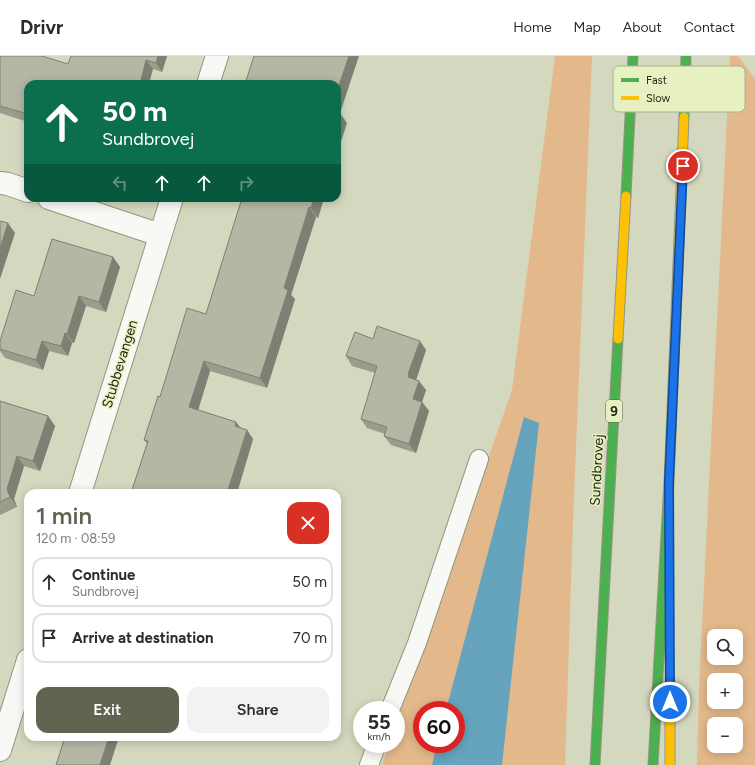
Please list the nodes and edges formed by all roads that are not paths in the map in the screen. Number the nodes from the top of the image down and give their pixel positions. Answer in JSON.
{"nodes":[{"id":1,"x":217,"y":56,"type":"edge"},
{"id":2,"x":633,"y":56,"type":"edge"},
{"id":3,"x":686,"y":56,"type":"edge"},
{"id":4,"x":632,"y":66,"type":"edge"},
{"id":5,"x":686,"y":66,"type":"edge"},
{"id":6,"x":209,"y":80,"type":"edge"},
{"id":7,"x":630,"y":112,"type":"edge"},
{"id":8,"x":684,"y":112,"type":"edge"},
{"id":9,"x":0,"y":183,"type":"edge"},
{"id":10,"x":24,"y":190,"type":"edge"},
{"id":11,"x":61,"y":202,"type":"edge"},
{"id":12,"x":171,"y":202,"type":"edge"},
{"id":13,"x":160,"y":235,"type":"junction"},
{"id":14,"x":479,"y":459,"type":"dead end"},
{"id":15,"x":669,"y":482,"type":"junction"},
{"id":16,"x":81,"y":489,"type":"edge"},
{"id":17,"x":670,"y":631,"type":"dead end"},
{"id":18,"x":24,"y":673,"type":"edge"},
{"id":19,"x":394,"y":701,"type":"edge"},
{"id":20,"x":670,"y":702,"type":"dead end"},
{"id":21,"x":0,"y":750,"type":"edge"},
{"id":22,"x":374,"y":753,"type":"edge"},
{"id":23,"x":369,"y":765,"type":"edge"},
{"id":24,"x":595,"y":765,"type":"edge"},
{"id":25,"x":653,"y":765,"type":"edge"},
{"id":26,"x":670,"y":765,"type":"edge"}],
"edges":[{"from":1,"to":6,"type":"street"},
{"from":2,"to":4,"type":"main road","name":"Sundbrovej","number":"9"},
{"from":3,"to":5,"type":"main road"},
{"from":7,"to":24,"type":"main road","name":"Sundbrovej","number":"9"},
{"from":8,"to":15,"type":"main road"},
{"from":9,"to":10,"type":"street"},
{"from":11,"to":13,"type":"street"},
{"from":12,"to":13,"type":"street","name":"Stubbevangen"},
{"from":13,"to":16,"type":"street","name":"Stubbevangen"},
{"from":14,"to":19,"type":"lane"},
{"from":15,"to":17,"type":"main road"},
{"from":15,"to":25,"type":"main road"},
{"from":18,"to":21,"type":"street"},
{"from":20,"to":26,"type":"main road"},
{"from":22,"to":23,"type":"lane"}]}
